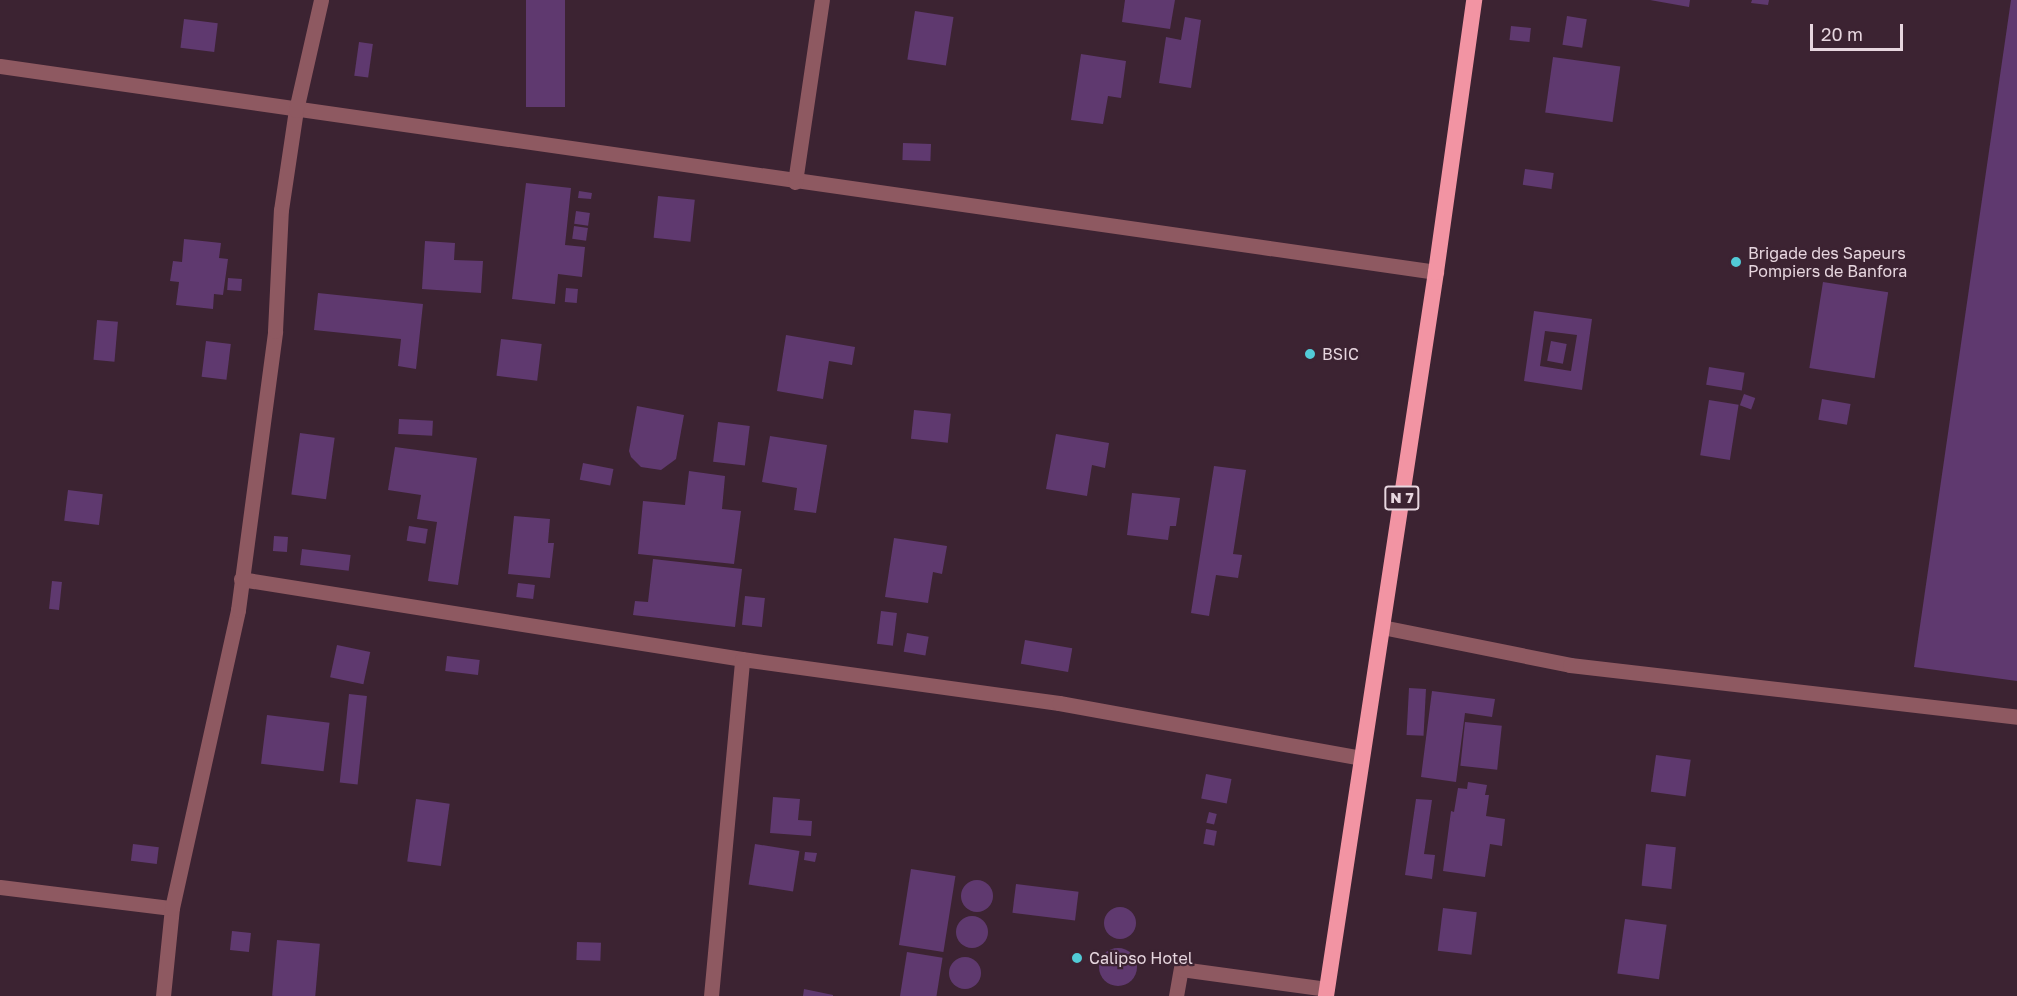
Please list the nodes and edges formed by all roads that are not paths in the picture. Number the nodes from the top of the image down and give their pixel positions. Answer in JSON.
{"nodes":[{"id":1,"x":321,"y":0,"type":"edge"},
{"id":2,"x":822,"y":0,"type":"edge"},
{"id":3,"x":1474,"y":0,"type":"edge"},
{"id":4,"x":0,"y":66,"type":"edge"},
{"id":5,"x":296,"y":110,"type":"junction"},
{"id":6,"x":795,"y":182,"type":"junction"},
{"id":7,"x":1436,"y":272,"type":"junction"},
{"id":8,"x":241,"y":579,"type":"junction"},
{"id":9,"x":1382,"y":627,"type":"junction"},
{"id":10,"x":742,"y":659,"type":"junction"},
{"id":11,"x":2017,"y":717,"type":"edge"},
{"id":12,"x":1362,"y":758,"type":"junction"},
{"id":13,"x":0,"y":887,"type":"edge"},
{"id":14,"x":172,"y":908,"type":"junction"},
{"id":15,"x":1327,"y":992,"type":"edge"},
{"id":16,"x":163,"y":996,"type":"edge"},
{"id":17,"x":711,"y":996,"type":"edge"},
{"id":18,"x":1176,"y":996,"type":"edge"}],
"edges":[{"from":1,"to":5,"type":"street"},
{"from":2,"to":6,"type":"street"},
{"from":3,"to":7,"type":"highway","number":"N 7"},
{"from":4,"to":5,"type":"street"},
{"from":5,"to":6,"type":"street"},
{"from":5,"to":8,"type":"street"},
{"from":6,"to":7,"type":"street"},
{"from":7,"to":9,"type":"highway","number":"N 7"},
{"from":8,"to":10,"type":"street"},
{"from":8,"to":14,"type":"street"},
{"from":9,"to":11,"type":"street"},
{"from":9,"to":12,"type":"highway","number":"N 7"},
{"from":10,"to":12,"type":"street"},
{"from":10,"to":17,"type":"street"},
{"from":12,"to":15,"type":"highway","number":"N 7"},
{"from":13,"to":14,"type":"street"},
{"from":14,"to":16,"type":"street"},
{"from":15,"to":18,"type":"street"}]}
